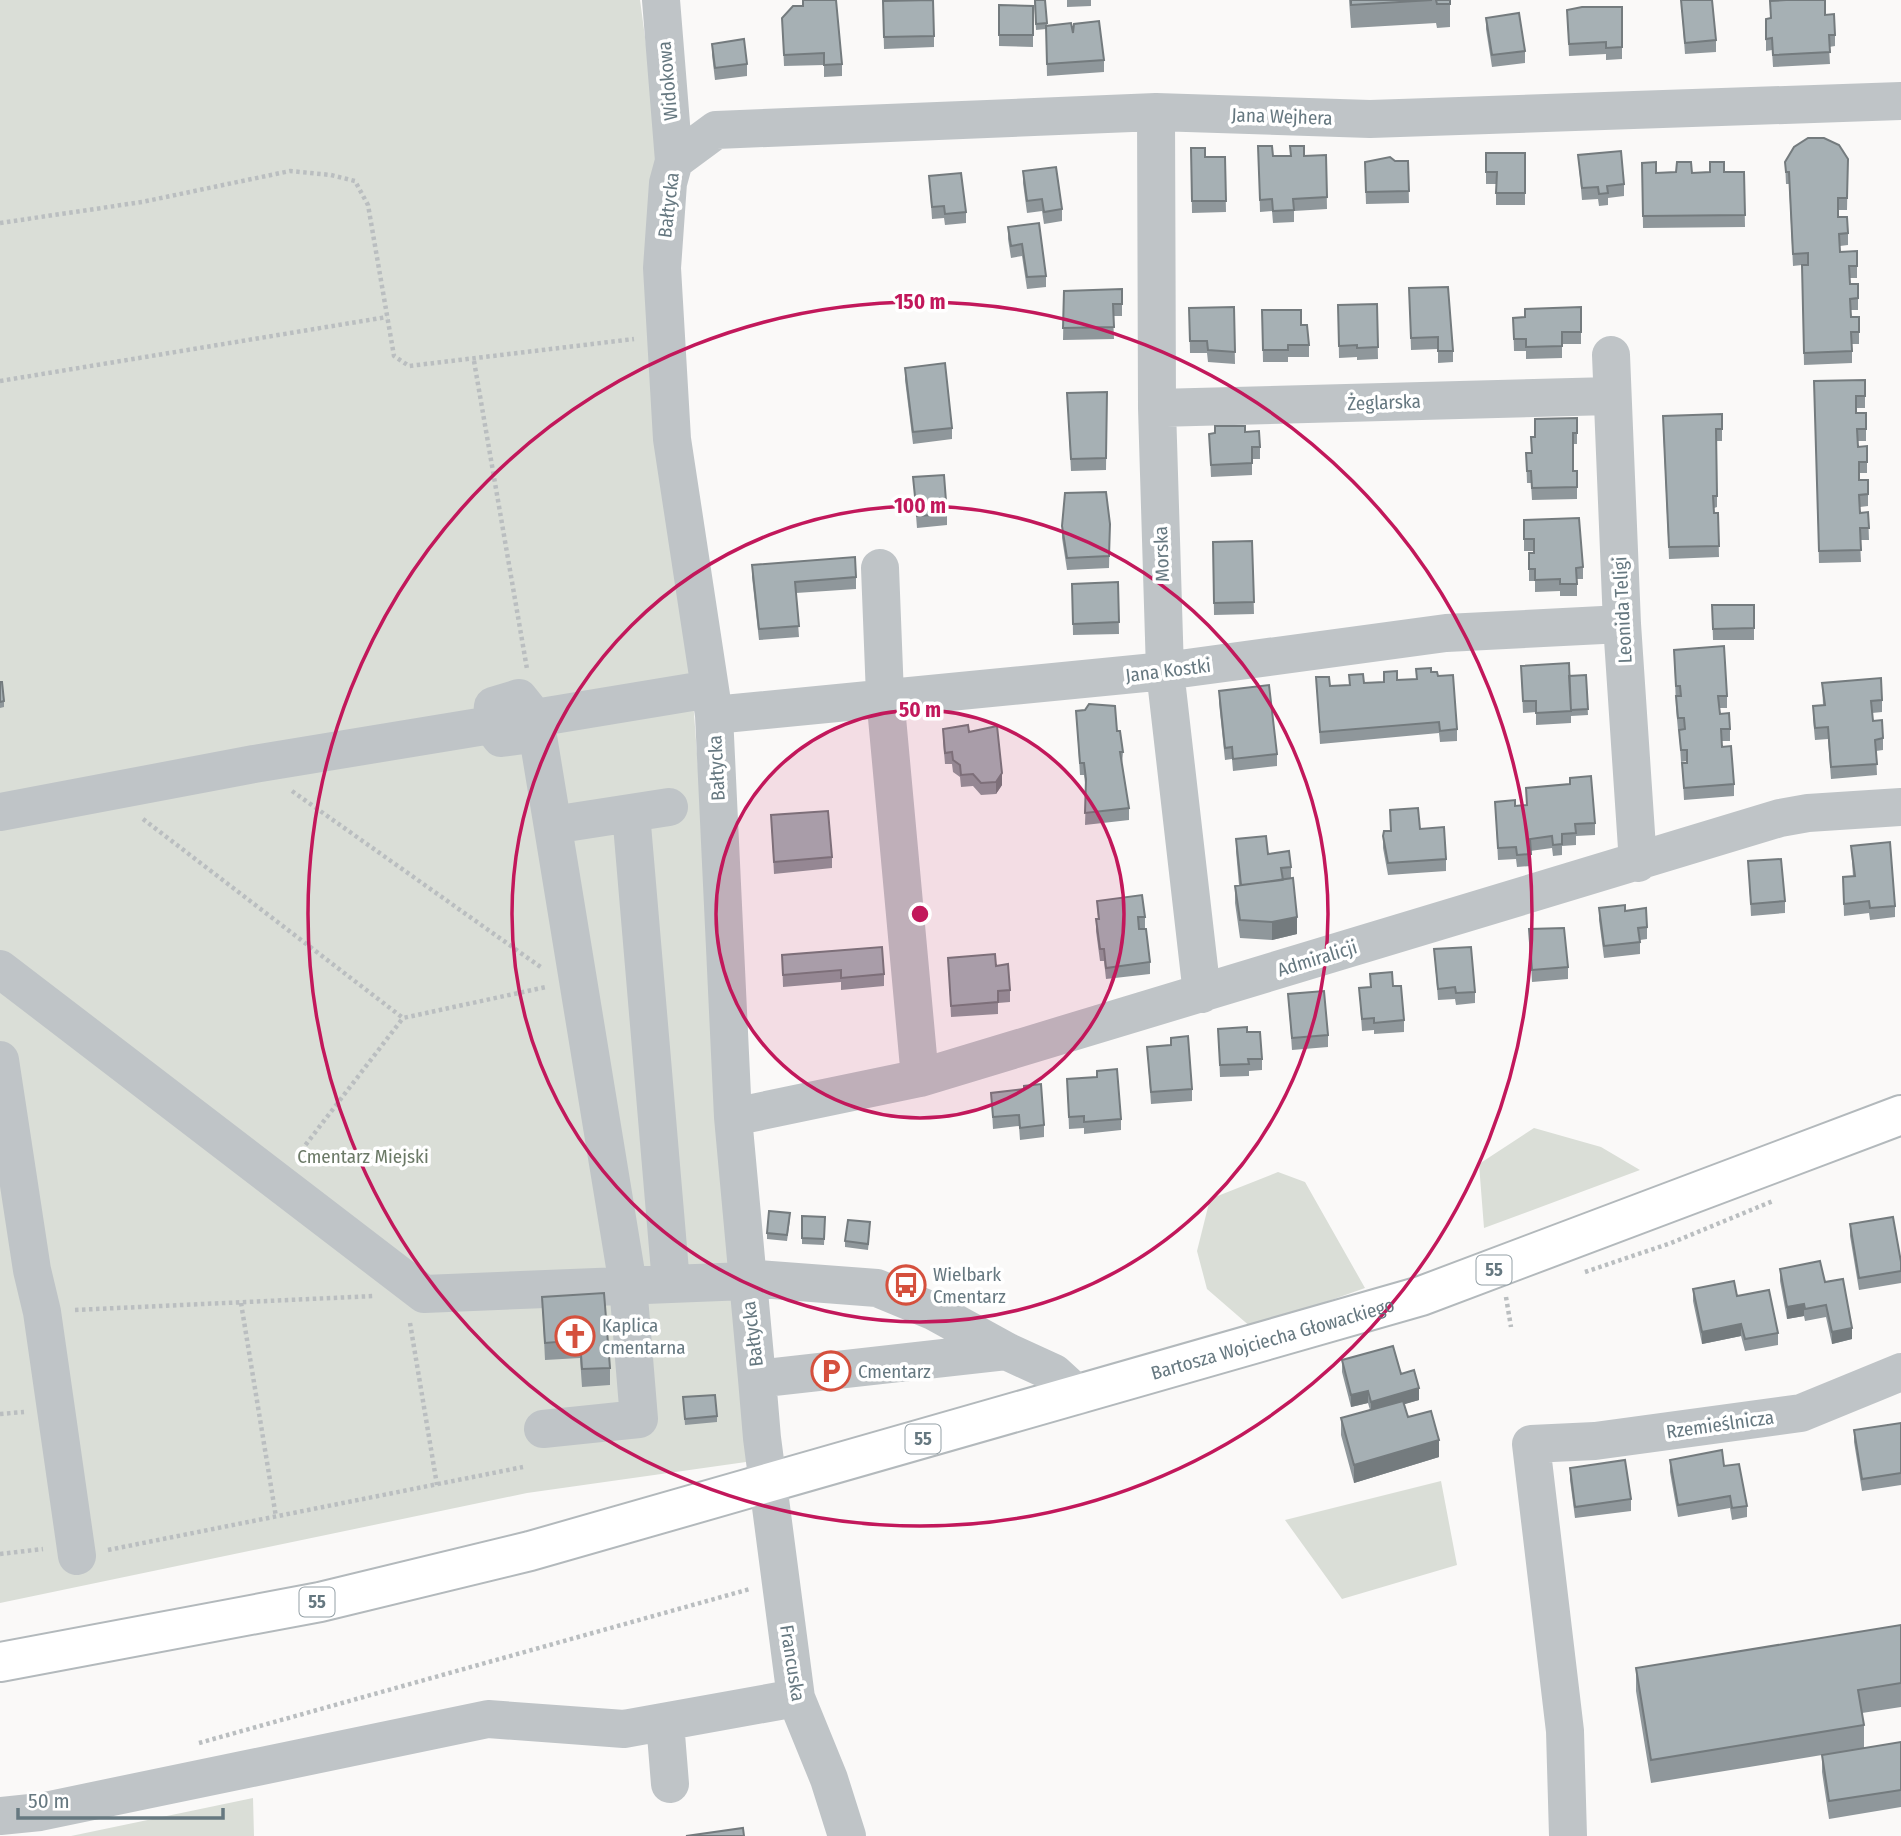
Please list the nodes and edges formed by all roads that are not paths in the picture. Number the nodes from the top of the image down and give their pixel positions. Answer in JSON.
{"nodes":[{"id":1,"x":661,"y":0,"type":"edge"},
{"id":2,"x":1901,"y":101,"type":"edge"},
{"id":3,"x":1156,"y":112,"type":"junction"},
{"id":4,"x":674,"y":161,"type":"junction"},
{"id":5,"x":1611,"y":355,"type":"dead end"},
{"id":6,"x":1611,"y":396,"type":"junction"},
{"id":7,"x":1157,"y":408,"type":"junction"},
{"id":8,"x":880,"y":568,"type":"dead end"},
{"id":9,"x":1622,"y":624,"type":"junction"},
{"id":10,"x":1165,"y":671,"type":"junction"},
{"id":11,"x":885,"y":696,"type":"junction"},
{"id":12,"x":712,"y":702,"type":"junction"},
{"id":13,"x":536,"y":718,"type":"junction"},
{"id":14,"x":669,"y":807,"type":"dead end"},
{"id":15,"x":1901,"y":807,"type":"edge"},
{"id":16,"x":0,"y":812,"type":"edge"},
{"id":17,"x":631,"y":813,"type":"junction"},
{"id":18,"x":553,"y":825,"type":"junction"},
{"id":19,"x":1638,"y":863,"type":"junction"},
{"id":20,"x":0,"y":969,"type":"edge"},
{"id":21,"x":1202,"y":993,"type":"junction"},
{"id":22,"x":0,"y":1060,"type":"edge"},
{"id":23,"x":920,"y":1078,"type":"junction"},
{"id":24,"x":1901,"y":1115,"type":"edge"},
{"id":25,"x":733,"y":1116,"type":"junction"},
{"id":26,"x":15,"y":1258,"type":"edge"},
{"id":27,"x":746,"y":1279,"type":"junction"},
{"id":28,"x":671,"y":1283,"type":"junction"},
{"id":29,"x":628,"y":1285,"type":"junction"},
{"id":30,"x":1006,"y":1351,"type":"junction"},
{"id":31,"x":1901,"y":1372,"type":"edge"},
{"id":32,"x":757,"y":1379,"type":"junction"},
{"id":33,"x":1078,"y":1395,"type":"junction"},
{"id":34,"x":543,"y":1429,"type":"dead end"},
{"id":35,"x":769,"y":1483,"type":"junction"},
{"id":36,"x":76,"y":1551,"type":"road end"},
{"id":37,"x":0,"y":1662,"type":"edge"},
{"id":38,"x":796,"y":1698,"type":"junction"},
{"id":39,"x":665,"y":1722,"type":"junction"},
{"id":40,"x":670,"y":1784,"type":"dead end"},
{"id":41,"x":0,"y":1816,"type":"edge"},
{"id":42,"x":847,"y":1836,"type":"edge"},
{"id":43,"x":1569,"y":1836,"type":"edge"}],
"edges":[{"from":1,"to":4,"type":"street","name":"Widokowa"},
{"from":2,"to":3,"type":"street","name":"Jana Wejhera"},
{"from":3,"to":4,"type":"street","name":"Jana Wejhera"},
{"from":3,"to":7,"type":"street","name":"Morska"},
{"from":4,"to":12,"type":"street","name":"Bałtycka"},
{"from":5,"to":6,"type":"street","name":"Leonida Teligi"},
{"from":6,"to":7,"type":"street","name":"Żeglarska"},
{"from":6,"to":9,"type":"street","name":"Leonida Teligi"},
{"from":7,"to":10,"type":"street","name":"Morska"},
{"from":8,"to":11,"type":"street"},
{"from":9,"to":10,"type":"street","name":"Jana Kostki"},
{"from":9,"to":19,"type":"street","name":"Leonida Teligi"},
{"from":10,"to":11,"type":"street","name":"Jana Kostki"},
{"from":10,"to":21,"type":"street","name":"Morska"},
{"from":11,"to":12,"type":"street","name":"Jana Kostki"},
{"from":11,"to":23,"type":"street"},
{"from":12,"to":13,"type":"street","name":"Jana Kostki"},
{"from":12,"to":25,"type":"street","name":"Bałtycka"},
{"from":13,"to":16,"type":"street"},
{"from":13,"to":18,"type":"street"},
{"from":14,"to":17,"type":"street"},
{"from":15,"to":19,"type":"street","name":"Admiralicji"},
{"from":17,"to":18,"type":"street"},
{"from":17,"to":28,"type":"street"},
{"from":18,"to":29,"type":"street"},
{"from":19,"to":21,"type":"street","name":"Admiralicji"},
{"from":20,"to":29,"type":"street"},
{"from":21,"to":23,"type":"street","name":"Admiralicji"},
{"from":22,"to":26,"type":"street"},
{"from":23,"to":25,"type":"street","name":"Admiralicji"},
{"from":24,"to":33,"type":"main road","name":"Bartosza Wojciecha Głowackiego","number":"55"},
{"from":25,"to":27,"type":"street","name":"Bałtycka"},
{"from":26,"to":36,"type":"street"},
{"from":27,"to":28,"type":"street"},
{"from":27,"to":30,"type":"street"},
{"from":27,"to":32,"type":"street","name":"Bałtycka"},
{"from":28,"to":29,"type":"street"},
{"from":29,"to":34,"type":"street"},
{"from":30,"to":32,"type":"street"},
{"from":30,"to":33,"type":"street"},
{"from":31,"to":43,"type":"street","name":"Rzemieślnicza"},
{"from":32,"to":35,"type":"street","name":"Bałtycka"},
{"from":33,"to":35,"type":"main road","name":"Bartosza Wojciecha Głowackiego","number":"55"},
{"from":35,"to":37,"type":"main road","name":"Bartosza Wojciecha Głowackiego","number":"55"},
{"from":35,"to":38,"type":"street","name":"Francuska"},
{"from":38,"to":39,"type":"street"},
{"from":38,"to":42,"type":"street","name":"Francuska"},
{"from":39,"to":40,"type":"street"},
{"from":39,"to":41,"type":"street"}]}
